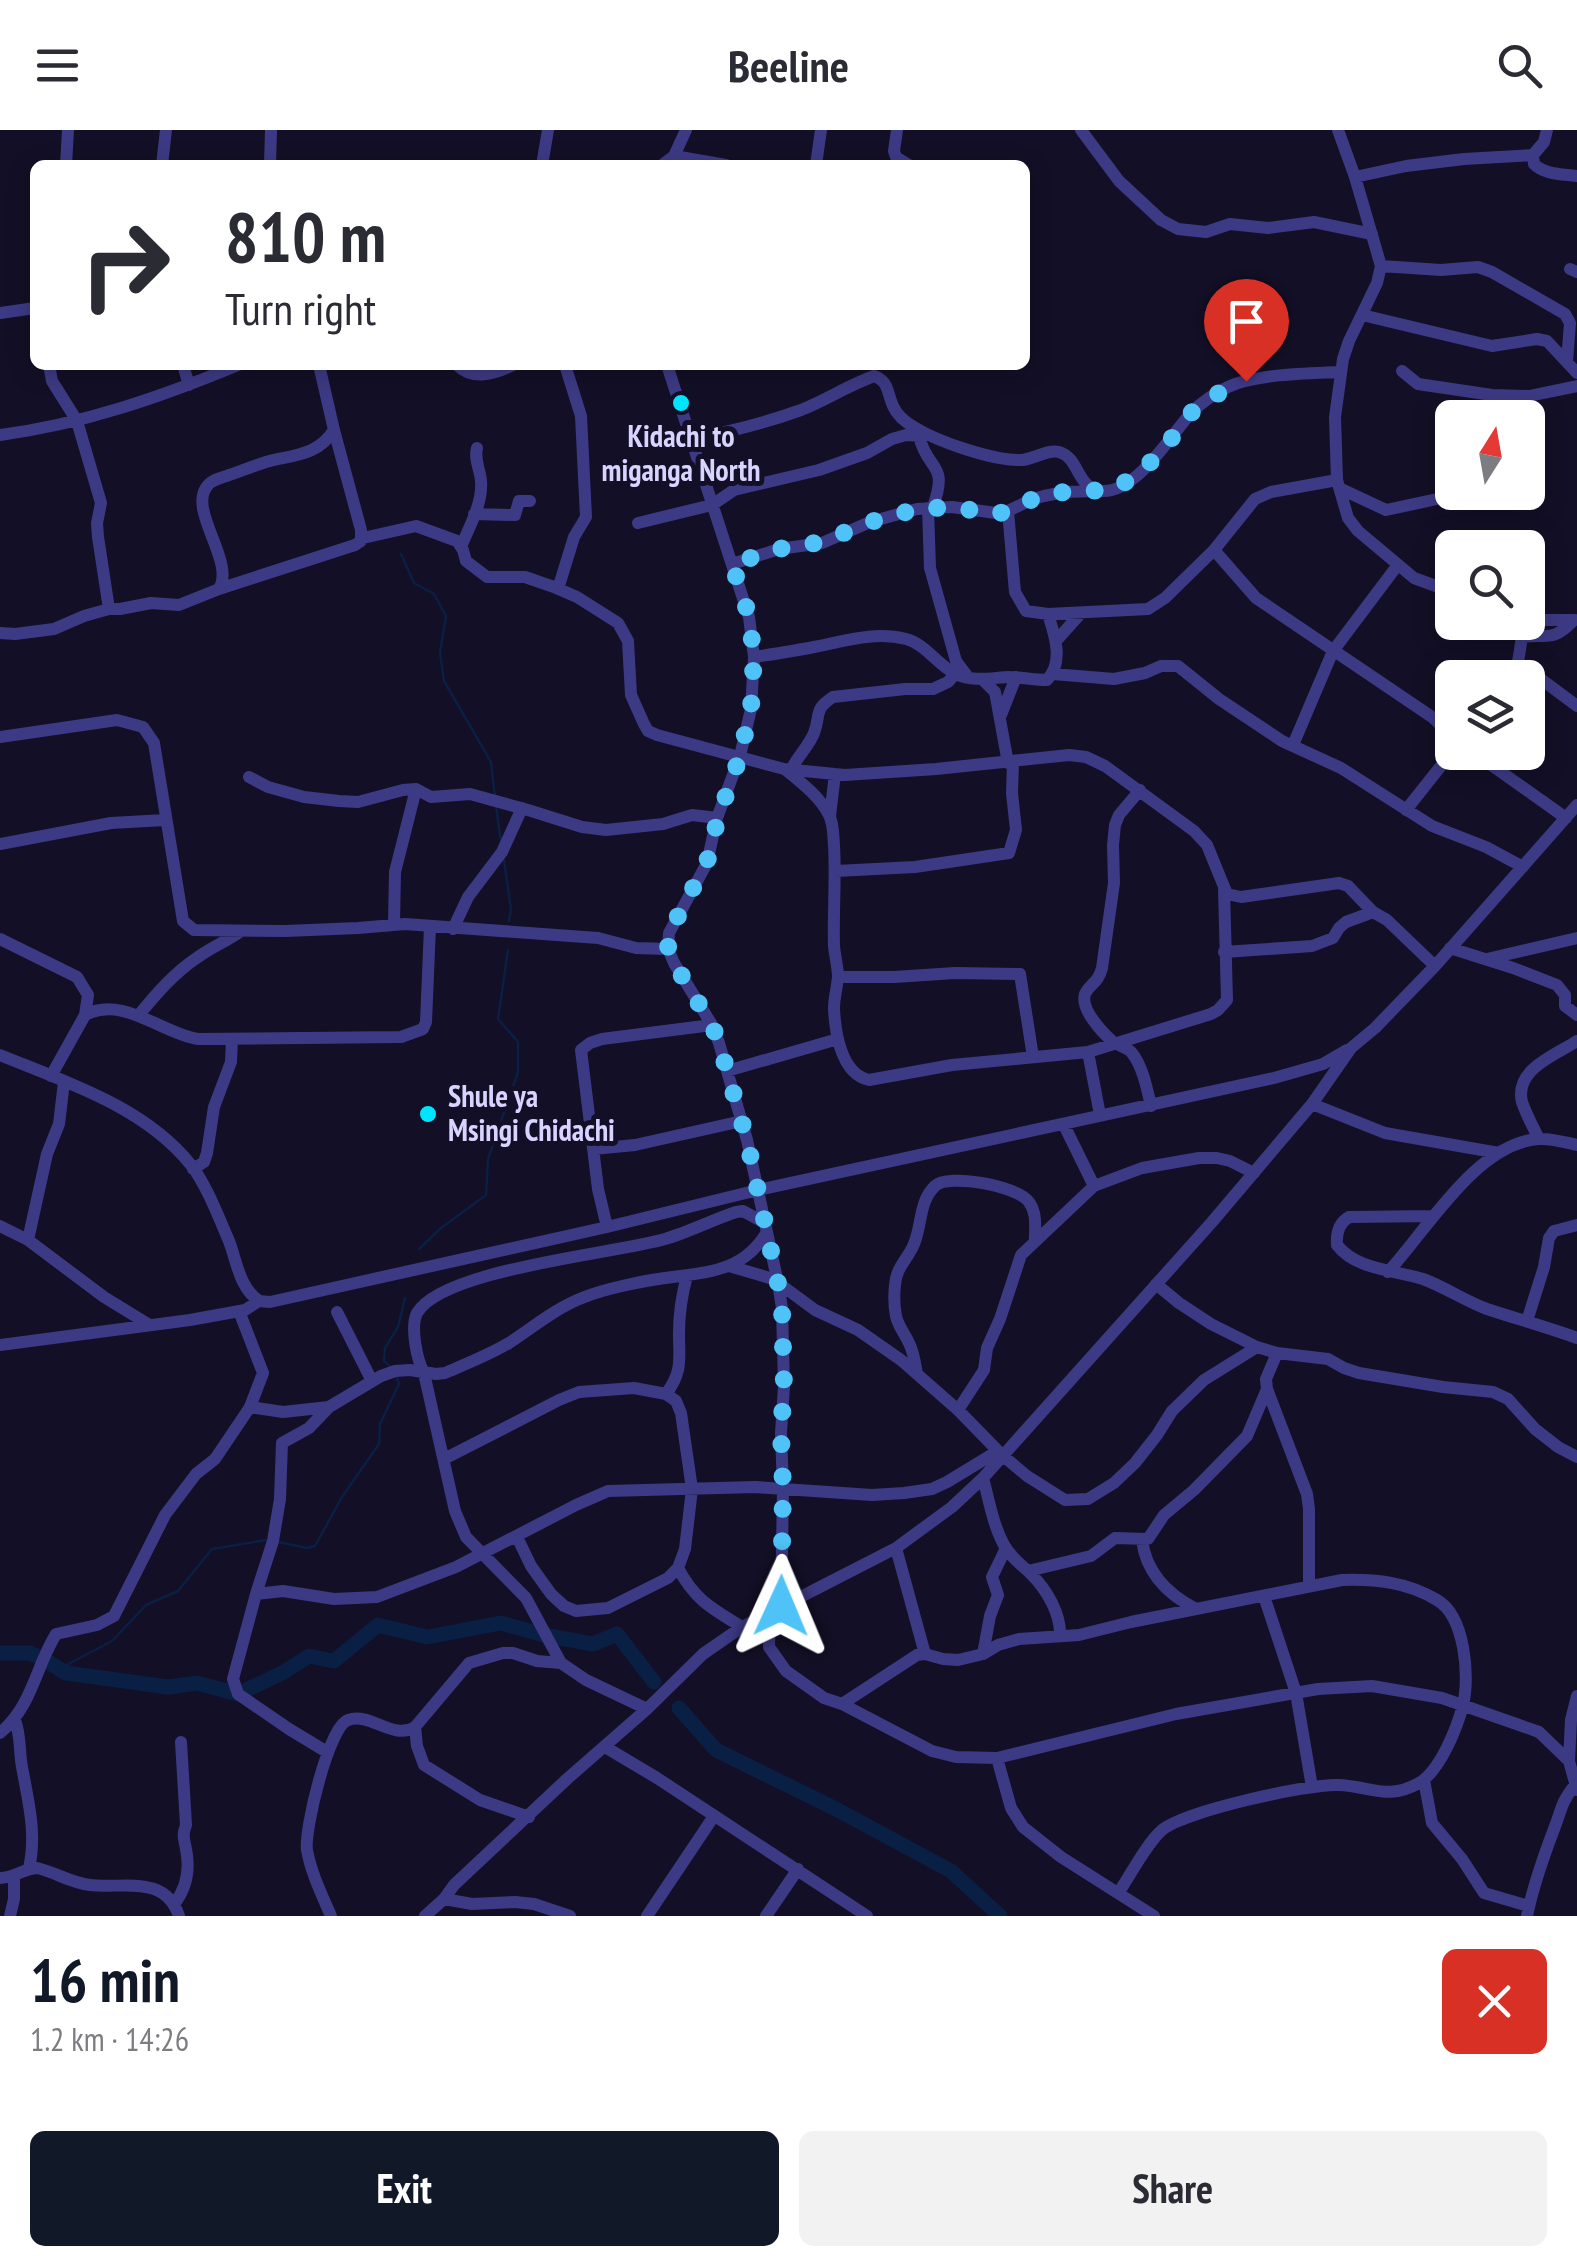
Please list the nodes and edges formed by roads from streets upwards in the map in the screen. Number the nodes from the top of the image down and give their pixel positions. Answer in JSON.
{"nodes":[{"id":1,"x":68,"y":130,"type":"edge"},
{"id":2,"x":166,"y":130,"type":"edge"},
{"id":3,"x":271,"y":130,"type":"edge"},
{"id":4,"x":548,"y":130,"type":"edge"},
{"id":5,"x":686,"y":130,"type":"edge"},
{"id":6,"x":821,"y":130,"type":"edge"},
{"id":7,"x":897,"y":130,"type":"edge"},
{"id":8,"x":1338,"y":130,"type":"edge"},
{"id":9,"x":1547,"y":130,"type":"edge"},
{"id":10,"x":1088,"y":132,"type":"edge"},
{"id":11,"x":674,"y":156,"type":"junction"},
{"id":12,"x":1533,"y":156,"type":"junction"},
{"id":13,"x":66,"y":160,"type":"edge"},
{"id":14,"x":163,"y":160,"type":"edge"},
{"id":15,"x":270,"y":160,"type":"edge"},
{"id":16,"x":543,"y":160,"type":"edge"},
{"id":17,"x":669,"y":160,"type":"edge"},
{"id":18,"x":697,"y":160,"type":"edge"},
{"id":19,"x":817,"y":160,"type":"edge"},
{"id":20,"x":901,"y":160,"type":"edge"},
{"id":21,"x":1577,"y":176,"type":"edge"},
{"id":22,"x":1355,"y":177,"type":"junction"},
{"id":23,"x":1372,"y":234,"type":"junction"},
{"id":24,"x":1381,"y":266,"type":"junction"},
{"id":25,"x":30,"y":309,"type":"edge"},
{"id":26,"x":0,"y":313,"type":"edge"},
{"id":27,"x":1362,"y":315,"type":"junction"},
{"id":28,"x":1572,"y":368,"type":"edge"},
{"id":29,"x":50,"y":370,"type":"edge"},
{"id":30,"x":185,"y":370,"type":"edge"},
{"id":31,"x":226,"y":370,"type":"edge"},
{"id":32,"x":321,"y":370,"type":"edge"},
{"id":33,"x":462,"y":370,"type":"edge"},
{"id":34,"x":503,"y":370,"type":"edge"},
{"id":35,"x":567,"y":370,"type":"edge"},
{"id":36,"x":669,"y":370,"type":"edge"},
{"id":37,"x":1402,"y":371,"type":"dead end"},
{"id":38,"x":1341,"y":372,"type":"junction"},
{"id":39,"x":189,"y":385,"type":"junction"},
{"id":40,"x":1577,"y":386,"type":"edge"},
{"id":41,"x":77,"y":421,"type":"junction"},
{"id":42,"x":334,"y":430,"type":"junction"},
{"id":43,"x":0,"y":435,"type":"edge"},
{"id":44,"x":925,"y":436,"type":"junction"},
{"id":45,"x":691,"y":440,"type":"junction"},
{"id":46,"x":477,"y":448,"type":"dead end"},
{"id":47,"x":1078,"y":474,"type":"junction"},
{"id":48,"x":1339,"y":485,"type":"junction"},
{"id":49,"x":1098,"y":491,"type":"junction"},
{"id":50,"x":1070,"y":492,"type":"junction"},
{"id":51,"x":1435,"y":498,"type":"edge"},
{"id":52,"x":530,"y":502,"type":"dead end"},
{"id":53,"x":712,"y":505,"type":"junction"},
{"id":54,"x":930,"y":507,"type":"junction"},
{"id":55,"x":1008,"y":511,"type":"junction"},
{"id":56,"x":474,"y":514,"type":"junction"},
{"id":57,"x":638,"y":522,"type":"dead end"},
{"id":58,"x":362,"y":538,"type":"junction"},
{"id":59,"x":461,"y":546,"type":"junction"},
{"id":60,"x":1214,"y":550,"type":"junction"},
{"id":61,"x":732,"y":564,"type":"junction"},
{"id":62,"x":1397,"y":566,"type":"junction"},
{"id":63,"x":1435,"y":586,"type":"edge"},
{"id":64,"x":219,"y":589,"type":"junction"},
{"id":65,"x":558,"y":589,"type":"junction"},
{"id":66,"x":109,"y":609,"type":"junction"},
{"id":67,"x":1080,"y":613,"type":"junction"},
{"id":68,"x":1048,"y":614,"type":"junction"},
{"id":69,"x":1545,"y":620,"type":"edge"},
{"id":70,"x":1575,"y":620,"type":"edge"},
{"id":71,"x":0,"y":634,"type":"edge"},
{"id":72,"x":1056,"y":640,"type":"junction"},
{"id":73,"x":1333,"y":651,"type":"junction"},
{"id":74,"x":754,"y":657,"type":"junction"},
{"id":75,"x":1518,"y":660,"type":"edge"},
{"id":76,"x":955,"y":674,"type":"junction"},
{"id":77,"x":1052,"y":674,"type":"junction"},
{"id":78,"x":1016,"y":677,"type":"junction"},
{"id":79,"x":976,"y":679,"type":"junction"},
{"id":80,"x":1545,"y":682,"type":"edge"},
{"id":81,"x":1577,"y":706,"type":"edge"},
{"id":82,"x":1000,"y":717,"type":"junction"},
{"id":83,"x":1435,"y":720,"type":"edge"},
{"id":84,"x":0,"y":737,"type":"edge"},
{"id":85,"x":1293,"y":745,"type":"junction"},
{"id":86,"x":740,"y":756,"type":"junction"},
{"id":87,"x":1011,"y":762,"type":"junction"},
{"id":88,"x":788,"y":769,"type":"junction"},
{"id":89,"x":1438,"y":770,"type":"edge"},
{"id":90,"x":1499,"y":770,"type":"edge"},
{"id":91,"x":835,"y":774,"type":"junction"},
{"id":92,"x":249,"y":777,"type":"dead end"},
{"id":93,"x":416,"y":790,"type":"junction"},
{"id":94,"x":1140,"y":790,"type":"junction"},
{"id":95,"x":1577,"y":806,"type":"edge"},
{"id":96,"x":522,"y":808,"type":"junction"},
{"id":97,"x":1406,"y":810,"type":"junction"},
{"id":98,"x":830,"y":816,"type":"junction"},
{"id":99,"x":718,"y":818,"type":"junction"},
{"id":100,"x":1566,"y":818,"type":"junction"},
{"id":101,"x":165,"y":820,"type":"junction"},
{"id":102,"x":0,"y":844,"type":"edge"},
{"id":103,"x":1523,"y":867,"type":"junction"},
{"id":104,"x":836,"y":871,"type":"junction"},
{"id":105,"x":1224,"y":889,"type":"junction"},
{"id":106,"x":1372,"y":912,"type":"junction"},
{"id":107,"x":394,"y":924,"type":"junction"},
{"id":108,"x":430,"y":927,"type":"junction"},
{"id":109,"x":453,"y":929,"type":"junction"},
{"id":110,"x":241,"y":930,"type":"junction"},
{"id":111,"x":1577,"y":938,"type":"edge"},
{"id":112,"x":0,"y":939,"type":"edge"},
{"id":113,"x":1450,"y":948,"type":"junction"},
{"id":114,"x":668,"y":949,"type":"junction"},
{"id":115,"x":1224,"y":952,"type":"junction"},
{"id":116,"x":1487,"y":959,"type":"junction"},
{"id":117,"x":1435,"y":966,"type":"junction"},
{"id":118,"x":838,"y":976,"type":"junction"},
{"id":119,"x":85,"y":1015,"type":"junction"},
{"id":120,"x":1577,"y":1015,"type":"edge"},
{"id":121,"x":138,"y":1016,"type":"junction"},
{"id":122,"x":712,"y":1025,"type":"junction"},
{"id":123,"x":232,"y":1038,"type":"junction"},
{"id":124,"x":838,"y":1039,"type":"junction"},
{"id":125,"x":1577,"y":1041,"type":"edge"},
{"id":126,"x":1115,"y":1044,"type":"junction"},
{"id":127,"x":1351,"y":1048,"type":"junction"},
{"id":128,"x":1088,"y":1052,"type":"junction"},
{"id":129,"x":0,"y":1055,"type":"edge"},
{"id":130,"x":1034,"y":1057,"type":"junction"},
{"id":131,"x":727,"y":1071,"type":"junction"},
{"id":132,"x":57,"y":1079,"type":"junction"},
{"id":133,"x":1312,"y":1104,"type":"junction"},
{"id":134,"x":1151,"y":1106,"type":"junction"},
{"id":135,"x":1100,"y":1114,"type":"junction"},
{"id":136,"x":742,"y":1121,"type":"junction"},
{"id":137,"x":1064,"y":1125,"type":"junction"},
{"id":138,"x":1539,"y":1139,"type":"junction"},
{"id":139,"x":1577,"y":1145,"type":"edge"},
{"id":140,"x":593,"y":1149,"type":"junction"},
{"id":141,"x":1499,"y":1153,"type":"junction"},
{"id":142,"x":193,"y":1169,"type":"junction"},
{"id":143,"x":1254,"y":1172,"type":"junction"},
{"id":144,"x":1094,"y":1186,"type":"junction"},
{"id":145,"x":758,"y":1190,"type":"junction"},
{"id":146,"x":1434,"y":1216,"type":"junction"},
{"id":147,"x":1577,"y":1225,"type":"edge"},
{"id":148,"x":0,"y":1226,"type":"edge"},
{"id":149,"x":766,"y":1227,"type":"junction"},
{"id":150,"x":608,"y":1228,"type":"junction"},
{"id":151,"x":1035,"y":1239,"type":"junction"},
{"id":152,"x":28,"y":1240,"type":"junction"},
{"id":153,"x":729,"y":1266,"type":"junction"},
{"id":154,"x":1388,"y":1272,"type":"junction"},
{"id":155,"x":687,"y":1276,"type":"junction"},
{"id":156,"x":778,"y":1283,"type":"junction"},
{"id":157,"x":1156,"y":1284,"type":"junction"},
{"id":158,"x":259,"y":1301,"type":"junction"},
{"id":159,"x":239,"y":1311,"type":"junction"},
{"id":160,"x":337,"y":1312,"type":"dead end"},
{"id":161,"x":1527,"y":1321,"type":"junction"},
{"id":162,"x":148,"y":1324,"type":"junction"},
{"id":163,"x":1577,"y":1338,"type":"edge"},
{"id":164,"x":0,"y":1345,"type":"edge"},
{"id":165,"x":1256,"y":1347,"type":"junction"},
{"id":166,"x":1277,"y":1353,"type":"junction"},
{"id":167,"x":424,"y":1373,"type":"junction"},
{"id":168,"x":916,"y":1374,"type":"junction"},
{"id":169,"x":372,"y":1381,"type":"junction"},
{"id":170,"x":1267,"y":1389,"type":"junction"},
{"id":171,"x":666,"y":1394,"type":"junction"},
{"id":172,"x":250,"y":1407,"type":"junction"},
{"id":173,"x":329,"y":1407,"type":"junction"},
{"id":174,"x":958,"y":1410,"type":"junction"},
{"id":175,"x":1000,"y":1453,"type":"junction"},
{"id":176,"x":1577,"y":1457,"type":"edge"},
{"id":177,"x":444,"y":1459,"type":"junction"},
{"id":178,"x":983,"y":1478,"type":"junction"},
{"id":179,"x":692,"y":1489,"type":"junction"},
{"id":180,"x":783,"y":1489,"type":"junction"},
{"id":181,"x":518,"y":1537,"type":"junction"},
{"id":182,"x":1142,"y":1540,"type":"junction"},
{"id":183,"x":896,"y":1548,"type":"junction"},
{"id":184,"x":1006,"y":1548,"type":"junction"},
{"id":185,"x":483,"y":1554,"type":"junction"},
{"id":186,"x":678,"y":1568,"type":"junction"},
{"id":187,"x":1028,"y":1571,"type":"junction"},
{"id":188,"x":1310,"y":1586,"type":"junction"},
{"id":189,"x":256,"y":1594,"type":"junction"},
{"id":190,"x":1264,"y":1596,"type":"junction"},
{"id":191,"x":775,"y":1609,"type":"junction"},
{"id":192,"x":1196,"y":1609,"type":"junction"},
{"id":193,"x":742,"y":1627,"type":"junction"},
{"id":194,"x":1060,"y":1636,"type":"junction"},
{"id":195,"x":925,"y":1654,"type":"junction"},
{"id":196,"x":983,"y":1654,"type":"junction"},
{"id":197,"x":561,"y":1662,"type":"junction"},
{"id":198,"x":1296,"y":1693,"type":"junction"},
{"id":199,"x":1577,"y":1696,"type":"edge"},
{"id":200,"x":842,"y":1704,"type":"junction"},
{"id":201,"x":1463,"y":1704,"type":"junction"},
{"id":202,"x":646,"y":1709,"type":"junction"},
{"id":203,"x":16,"y":1720,"type":"junction"},
{"id":204,"x":415,"y":1726,"type":"junction"},
{"id":205,"x":0,"y":1733,"type":"edge"},
{"id":206,"x":181,"y":1742,"type":"dead end"},
{"id":207,"x":604,"y":1748,"type":"junction"},
{"id":208,"x":327,"y":1752,"type":"junction"},
{"id":209,"x":997,"y":1758,"type":"junction"},
{"id":210,"x":1569,"y":1761,"type":"junction"},
{"id":211,"x":1424,"y":1780,"type":"junction"},
{"id":212,"x":1312,"y":1787,"type":"junction"},
{"id":213,"x":1576,"y":1788,"type":"edge"},
{"id":214,"x":714,"y":1816,"type":"junction"},
{"id":215,"x":529,"y":1817,"type":"junction"},
{"id":216,"x":29,"y":1868,"type":"junction"},
{"id":217,"x":798,"y":1869,"type":"junction"},
{"id":218,"x":7,"y":1878,"type":"edge"},
{"id":219,"x":1119,"y":1892,"type":"junction"},
{"id":220,"x":444,"y":1899,"type":"junction"},
{"id":221,"x":177,"y":1910,"type":"edge"},
{"id":222,"x":474,"y":1910,"type":"edge"},
{"id":223,"x":1528,"y":1911,"type":"edge"},
{"id":224,"x":10,"y":1916,"type":"edge"},
{"id":225,"x":332,"y":1916,"type":"edge"},
{"id":226,"x":425,"y":1916,"type":"edge"},
{"id":227,"x":570,"y":1916,"type":"edge"},
{"id":228,"x":647,"y":1916,"type":"edge"},
{"id":229,"x":766,"y":1916,"type":"edge"},
{"id":230,"x":867,"y":1916,"type":"edge"},
{"id":231,"x":1154,"y":1916,"type":"edge"}],
"edges":[{"from":1,"to":13,"type":"street"},
{"from":2,"to":14,"type":"street"},
{"from":3,"to":15,"type":"street"},
{"from":4,"to":16,"type":"street"},
{"from":5,"to":11,"type":"street"},
{"from":6,"to":19,"type":"street"},
{"from":7,"to":20,"type":"street"},
{"from":8,"to":22,"type":"street"},
{"from":9,"to":12,"type":"street"},
{"from":10,"to":23,"type":"street"},
{"from":11,"to":17,"type":"street"},
{"from":11,"to":18,"type":"street"},
{"from":12,"to":21,"type":"street"},
{"from":12,"to":22,"type":"street"},
{"from":22,"to":23,"type":"street"},
{"from":23,"to":24,"type":"street"},
{"from":24,"to":27,"type":"street"},
{"from":24,"to":28,"type":"street"},
{"from":25,"to":26,"type":"street"},
{"from":27,"to":28,"type":"street"},
{"from":27,"to":38,"type":"street"},
{"from":29,"to":41,"type":"street"},
{"from":30,"to":39,"type":"street"},
{"from":31,"to":39,"type":"street"},
{"from":32,"to":42,"type":"street"},
{"from":33,"to":34,"type":"street"},
{"from":35,"to":65,"type":"street"},
{"from":36,"to":45,"type":"street"},
{"from":37,"to":40,"type":"street"},
{"from":38,"to":48,"type":"street"},
{"from":38,"to":49,"type":"street"},
{"from":39,"to":41,"type":"street"},
{"from":41,"to":43,"type":"street"},
{"from":41,"to":66,"type":"street"},
{"from":42,"to":58,"type":"street"},
{"from":42,"to":64,"type":"street"},
{"from":44,"to":45,"type":"street"},
{"from":44,"to":47,"type":"street"},
{"from":44,"to":53,"type":"street"},
{"from":44,"to":54,"type":"street"},
{"from":45,"to":53,"type":"street"},
{"from":46,"to":56,"type":"street"},
{"from":47,"to":49,"type":"street"},
{"from":47,"to":50,"type":"street"},
{"from":48,"to":51,"type":"street"},
{"from":48,"to":60,"type":"street"},
{"from":48,"to":62,"type":"street"},
{"from":49,"to":50,"type":"street"},
{"from":50,"to":55,"type":"street"},
{"from":52,"to":56,"type":"street"},
{"from":53,"to":57,"type":"street"},
{"from":53,"to":61,"type":"street"},
{"from":54,"to":55,"type":"street"},
{"from":54,"to":61,"type":"street"},
{"from":54,"to":79,"type":"street"},
{"from":55,"to":68,"type":"street"},
{"from":56,"to":59,"type":"street"},
{"from":58,"to":59,"type":"street"},
{"from":58,"to":64,"type":"street"},
{"from":59,"to":65,"type":"street"},
{"from":60,"to":67,"type":"street"},
{"from":60,"to":73,"type":"street"},
{"from":61,"to":74,"type":"street"},
{"from":62,"to":63,"type":"street"},
{"from":62,"to":73,"type":"street"},
{"from":64,"to":66,"type":"street"},
{"from":65,"to":86,"type":"street"},
{"from":66,"to":71,"type":"street"},
{"from":67,"to":68,"type":"street"},
{"from":67,"to":72,"type":"street"},
{"from":68,"to":72,"type":"street"},
{"from":69,"to":70,"type":"street"},
{"from":70,"to":75,"type":"street"},
{"from":72,"to":77,"type":"street"},
{"from":73,"to":83,"type":"street"},
{"from":73,"to":85,"type":"street"},
{"from":74,"to":76,"type":"street"},
{"from":74,"to":86,"type":"street"},
{"from":76,"to":79,"type":"street"},
{"from":76,"to":88,"type":"street"},
{"from":77,"to":78,"type":"street"},
{"from":77,"to":85,"type":"street"},
{"from":78,"to":79,"type":"street"},
{"from":78,"to":82,"type":"street"},
{"from":79,"to":82,"type":"street"},
{"from":80,"to":81,"type":"street"},
{"from":82,"to":87,"type":"street"},
{"from":84,"to":101,"type":"street"},
{"from":85,"to":97,"type":"street"},
{"from":86,"to":88,"type":"street"},
{"from":86,"to":99,"type":"street"},
{"from":87,"to":91,"type":"street"},
{"from":87,"to":94,"type":"street"},
{"from":87,"to":104,"type":"street"},
{"from":88,"to":91,"type":"street"},
{"from":88,"to":98,"type":"street"},
{"from":89,"to":97,"type":"street"},
{"from":90,"to":100,"type":"street"},
{"from":91,"to":98,"type":"street"},
{"from":92,"to":93,"type":"street"},
{"from":93,"to":96,"type":"street"},
{"from":93,"to":107,"type":"street"},
{"from":94,"to":105,"type":"street"},
{"from":94,"to":126,"type":"street"},
{"from":95,"to":100,"type":"street"},
{"from":96,"to":99,"type":"street"},
{"from":96,"to":109,"type":"street"},
{"from":97,"to":103,"type":"street"},
{"from":98,"to":104,"type":"street"},
{"from":99,"to":114,"type":"street"},
{"from":100,"to":103,"type":"street"},
{"from":101,"to":102,"type":"street"},
{"from":101,"to":110,"type":"street"},
{"from":103,"to":113,"type":"street"},
{"from":104,"to":118,"type":"street"},
{"from":105,"to":106,"type":"street"},
{"from":105,"to":115,"type":"street"},
{"from":106,"to":115,"type":"street"},
{"from":106,"to":117,"type":"street"},
{"from":107,"to":108,"type":"street"},
{"from":107,"to":110,"type":"street"},
{"from":108,"to":109,"type":"street"},
{"from":108,"to":123,"type":"street"},
{"from":109,"to":114,"type":"street"},
{"from":110,"to":121,"type":"street"},
{"from":111,"to":116,"type":"street"},
{"from":112,"to":119,"type":"street"},
{"from":113,"to":116,"type":"street"},
{"from":113,"to":117,"type":"street"},
{"from":114,"to":122,"type":"street"},
{"from":115,"to":126,"type":"street"},
{"from":116,"to":120,"type":"street"},
{"from":117,"to":127,"type":"street"},
{"from":118,"to":124,"type":"street"},
{"from":118,"to":130,"type":"street"},
{"from":119,"to":121,"type":"street"},
{"from":119,"to":132,"type":"street"},
{"from":121,"to":123,"type":"street"},
{"from":122,"to":131,"type":"street"},
{"from":122,"to":140,"type":"street"},
{"from":123,"to":142,"type":"street"},
{"from":124,"to":130,"type":"street"},
{"from":124,"to":131,"type":"street"},
{"from":125,"to":138,"type":"street"},
{"from":126,"to":128,"type":"street"},
{"from":126,"to":134,"type":"street"},
{"from":127,"to":133,"type":"street"},
{"from":127,"to":134,"type":"street"},
{"from":128,"to":130,"type":"street"},
{"from":128,"to":135,"type":"street"},
{"from":129,"to":132,"type":"street"},
{"from":131,"to":136,"type":"street"},
{"from":132,"to":142,"type":"street"},
{"from":132,"to":152,"type":"street"},
{"from":133,"to":141,"type":"street"},
{"from":133,"to":143,"type":"street"},
{"from":134,"to":135,"type":"street"},
{"from":135,"to":137,"type":"street"},
{"from":136,"to":140,"type":"street"},
{"from":136,"to":145,"type":"street"},
{"from":137,"to":144,"type":"street"},
{"from":137,"to":145,"type":"street"},
{"from":138,"to":139,"type":"street"},
{"from":138,"to":141,"type":"street"},
{"from":140,"to":150,"type":"street"},
{"from":141,"to":146,"type":"street"},
{"from":142,"to":158,"type":"street"},
{"from":143,"to":144,"type":"street"},
{"from":143,"to":157,"type":"street"},
{"from":144,"to":151,"type":"street"},
{"from":145,"to":149,"type":"street"},
{"from":145,"to":150,"type":"street"},
{"from":146,"to":154,"type":"street"},
{"from":146,"to":154,"type":"street"},
{"from":147,"to":161,"type":"street"},
{"from":148,"to":152,"type":"street"},
{"from":149,"to":153,"type":"street"},
{"from":149,"to":156,"type":"street"},
{"from":149,"to":167,"type":"street"},
{"from":150,"to":158,"type":"street"},
{"from":151,"to":168,"type":"street"},
{"from":151,"to":174,"type":"street"},
{"from":152,"to":162,"type":"street"},
{"from":153,"to":155,"type":"street"},
{"from":153,"to":156,"type":"street"},
{"from":154,"to":161,"type":"street"},
{"from":155,"to":167,"type":"street"},
{"from":155,"to":171,"type":"street"},
{"from":156,"to":168,"type":"street"},
{"from":156,"to":180,"type":"street"},
{"from":157,"to":165,"type":"street"},
{"from":157,"to":175,"type":"street"},
{"from":158,"to":159,"type":"street"},
{"from":159,"to":162,"type":"street"},
{"from":159,"to":172,"type":"street"},
{"from":160,"to":169,"type":"street"},
{"from":161,"to":163,"type":"street"},
{"from":162,"to":164,"type":"street"},
{"from":165,"to":166,"type":"street"},
{"from":165,"to":175,"type":"street"},
{"from":166,"to":170,"type":"street"},
{"from":166,"to":176,"type":"street"},
{"from":167,"to":169,"type":"street"},
{"from":167,"to":177,"type":"street"},
{"from":168,"to":174,"type":"street"},
{"from":169,"to":173,"type":"street"},
{"from":170,"to":182,"type":"street"},
{"from":170,"to":188,"type":"street"},
{"from":171,"to":177,"type":"street"},
{"from":171,"to":179,"type":"street"},
{"from":172,"to":173,"type":"street"},
{"from":172,"to":203,"type":"street"},
{"from":173,"to":189,"type":"street"},
{"from":174,"to":175,"type":"street"},
{"from":175,"to":178,"type":"street"},
{"from":175,"to":180,"type":"street"},
{"from":177,"to":185,"type":"street"},
{"from":178,"to":183,"type":"street"},
{"from":178,"to":184,"type":"street"},
{"from":179,"to":180,"type":"street"},
{"from":179,"to":181,"type":"street"},
{"from":179,"to":186,"type":"street"},
{"from":180,"to":191,"type":"street"},
{"from":181,"to":185,"type":"street"},
{"from":181,"to":186,"type":"street"},
{"from":182,"to":187,"type":"street"},
{"from":182,"to":192,"type":"street"},
{"from":183,"to":191,"type":"street"},
{"from":183,"to":195,"type":"street"},
{"from":184,"to":187,"type":"street"},
{"from":184,"to":196,"type":"street"},
{"from":185,"to":189,"type":"street"},
{"from":185,"to":197,"type":"street"},
{"from":186,"to":193,"type":"street"},
{"from":187,"to":194,"type":"street"},
{"from":188,"to":190,"type":"street"},
{"from":188,"to":201,"type":"street"},
{"from":189,"to":208,"type":"street"},
{"from":190,"to":192,"type":"street"},
{"from":190,"to":198,"type":"street"},
{"from":191,"to":193,"type":"street"},
{"from":191,"to":200,"type":"street"},
{"from":192,"to":194,"type":"street"},
{"from":193,"to":202,"type":"street"},
{"from":194,"to":196,"type":"street"},
{"from":195,"to":196,"type":"street"},
{"from":195,"to":200,"type":"street"},
{"from":197,"to":202,"type":"street"},
{"from":197,"to":204,"type":"street"},
{"from":198,"to":201,"type":"street"},
{"from":198,"to":209,"type":"street"},
{"from":198,"to":212,"type":"street"},
{"from":199,"to":210,"type":"street"},
{"from":200,"to":209,"type":"street"},
{"from":201,"to":210,"type":"street"},
{"from":201,"to":211,"type":"street"},
{"from":202,"to":207,"type":"street"},
{"from":203,"to":205,"type":"street"},
{"from":203,"to":216,"type":"street"},
{"from":204,"to":208,"type":"street"},
{"from":204,"to":215,"type":"street"},
{"from":206,"to":221,"type":"street"},
{"from":207,"to":214,"type":"street"},
{"from":207,"to":215,"type":"street"},
{"from":208,"to":225,"type":"street"},
{"from":209,"to":219,"type":"street"},
{"from":210,"to":213,"type":"street"},
{"from":211,"to":212,"type":"street"},
{"from":211,"to":223,"type":"street"},
{"from":212,"to":219,"type":"street"},
{"from":213,"to":223,"type":"street"},
{"from":214,"to":217,"type":"street"},
{"from":214,"to":228,"type":"street"},
{"from":215,"to":220,"type":"street"},
{"from":216,"to":218,"type":"street"},
{"from":216,"to":221,"type":"street"},
{"from":217,"to":229,"type":"street"},
{"from":217,"to":230,"type":"street"},
{"from":218,"to":224,"type":"street"},
{"from":219,"to":231,"type":"street"},
{"from":220,"to":222,"type":"street"},
{"from":220,"to":226,"type":"street"},
{"from":222,"to":227,"type":"street"}]}
